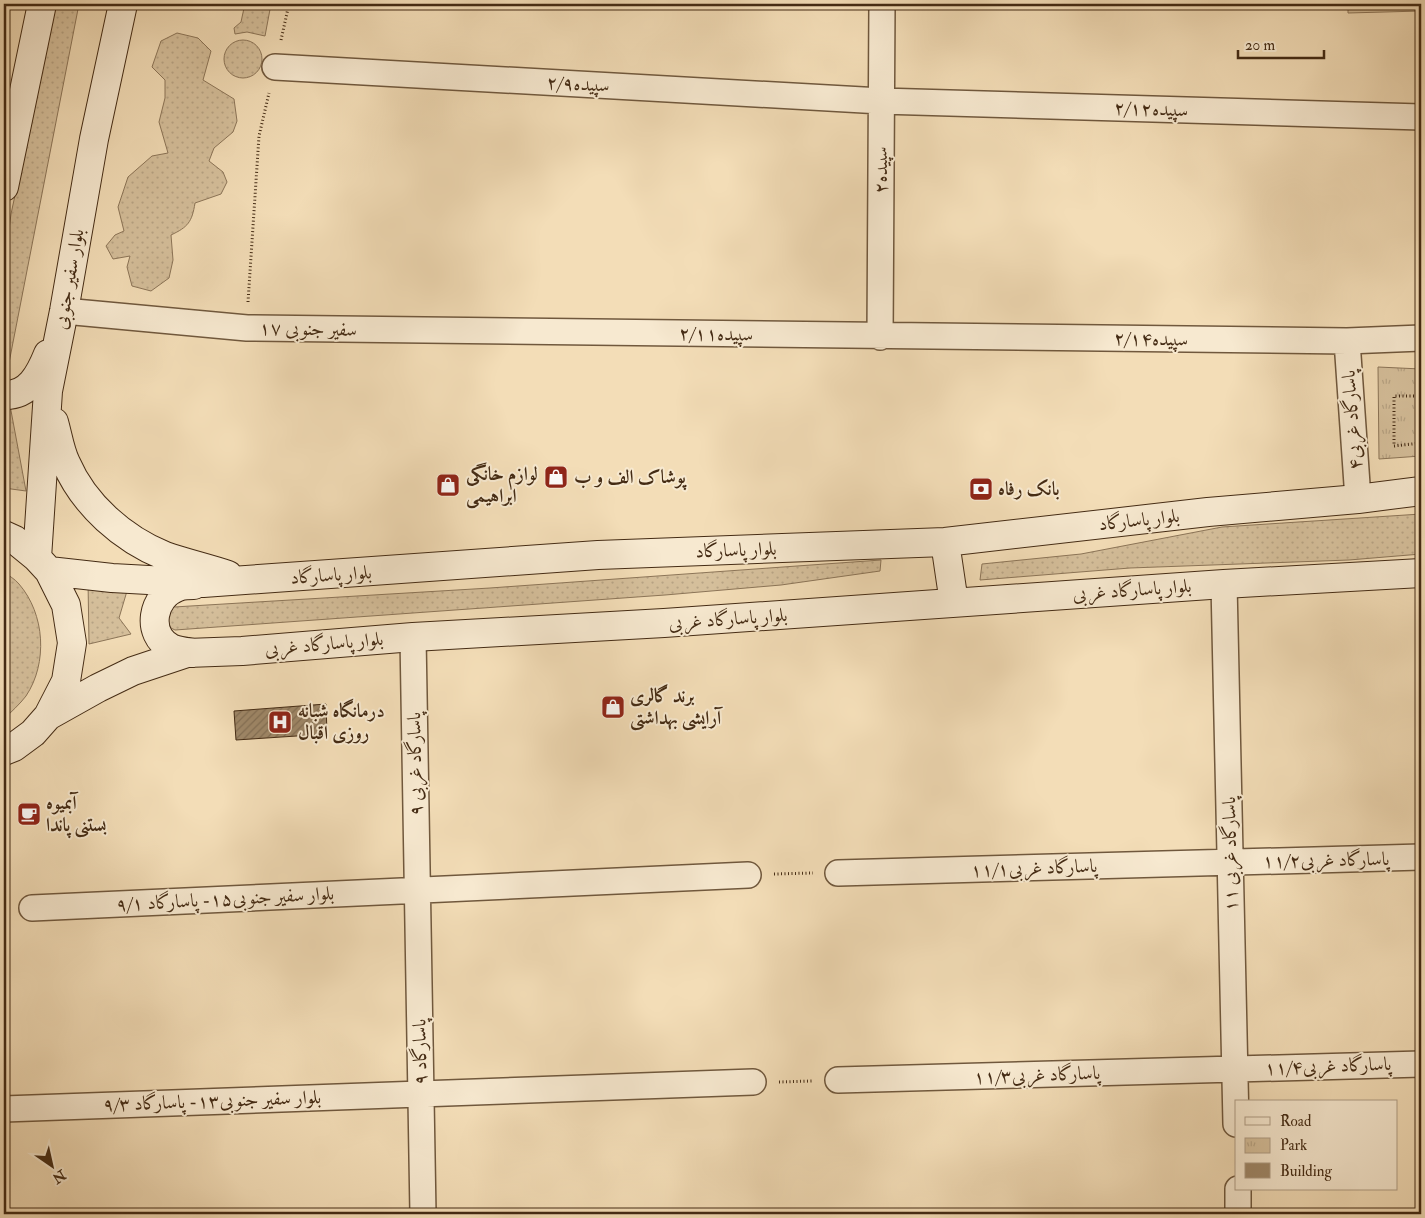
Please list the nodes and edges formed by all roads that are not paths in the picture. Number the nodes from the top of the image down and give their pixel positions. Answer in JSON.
{"nodes":[{"id":1,"x":42,"y":4,"type":"edge"},
{"id":2,"x":122,"y":4,"type":"edge"},
{"id":3,"x":882,"y":4,"type":"edge"},
{"id":4,"x":275,"y":67,"type":"road end"},
{"id":5,"x":882,"y":101,"type":"junction"},
{"id":6,"x":1421,"y":117,"type":"edge"},
{"id":7,"x":4,"y":187,"type":"edge"},
{"id":8,"x":64,"y":312,"type":"junction"},
{"id":9,"x":552,"y":332,"type":"joint"},
{"id":10,"x":880,"y":336,"type":"junction"},
{"id":11,"x":1421,"y":338,"type":"edge"},
{"id":12,"x":1347,"y":341,"type":"junction"},
{"id":13,"x":4,"y":395,"type":"edge"},
{"id":14,"x":48,"y":404,"type":"junction"},
{"id":15,"x":1421,"y":491,"type":"edge"},
{"id":16,"x":1358,"y":499,"type":"junction"},
{"id":17,"x":4,"y":535,"type":"edge"},
{"id":18,"x":944,"y":542,"type":"junction"},
{"id":19,"x":43,"y":564,"type":"junction"},
{"id":20,"x":1421,"y":573,"type":"edge"},
{"id":21,"x":246,"y":581,"type":"junction"},
{"id":22,"x":202,"y":583,"type":"junction"},
{"id":23,"x":1224,"y":584,"type":"junction"},
{"id":24,"x":954,"y":603,"type":"junction"},
{"id":25,"x":413,"y":637,"type":"junction"},
{"id":26,"x":194,"y":653,"type":"junction"},
{"id":27,"x":48,"y":716,"type":"junction"},
{"id":28,"x":7,"y":753,"type":"edge"},
{"id":29,"x":1421,"y":857,"type":"edge"},
{"id":30,"x":1230,"y":862,"type":"junction"},
{"id":31,"x":838,"y":873,"type":"road end"},
{"id":32,"x":748,"y":875,"type":"road end"},
{"id":33,"x":418,"y":890,"type":"junction"},
{"id":34,"x":32,"y":908,"type":"dead end"},
{"id":35,"x":1421,"y":1064,"type":"edge"},
{"id":36,"x":1235,"y":1069,"type":"junction"},
{"id":37,"x":838,"y":1080,"type":"road end"},
{"id":38,"x":753,"y":1082,"type":"road end"},
{"id":39,"x":421,"y":1094,"type":"junction"},
{"id":40,"x":1236,"y":1100,"type":"edge"},
{"id":41,"x":4,"y":1109,"type":"edge"},
{"id":42,"x":1238,"y":1190,"type":"edge"},
{"id":43,"x":423,"y":1214,"type":"edge"},
{"id":44,"x":1238,"y":1214,"type":"edge"}],
"edges":[{"from":1,"to":7,"type":"main road"},
{"from":2,"to":8,"type":"main road","name":"بلوار سفیر جنوبی"},
{"from":3,"to":5,"type":"street","name":"سپیده۲"},
{"from":4,"to":5,"type":"street","name":"سپیده۲/۹"},
{"from":5,"to":6,"type":"street","name":"سپیده۲/۱۲"},
{"from":5,"to":10,"type":"street","name":"سپیده۲"},
{"from":8,"to":9,"type":"street","name":"سفیر جنوبی ۱۷"},
{"from":8,"to":13,"type":"main road"},
{"from":8,"to":14,"type":"main road","name":"بلوار سفیر جنوبی"},
{"from":9,"to":10,"type":"street","name":"سپیده۲/۱۱"},
{"from":10,"to":12,"type":"street","name":"سپیده۲/۱۴"},
{"from":11,"to":12,"type":"street","name":"سپیده۲/۱۴"},
{"from":12,"to":16,"type":"street","name":"پاسارگاد غربی۴"},
{"from":14,"to":19,"type":"main road","name":"بلوار سفیر جنوبی"},
{"from":14,"to":21,"type":"main road"},
{"from":15,"to":16,"type":"main road","name":"بلوار پاسارگاد"},
{"from":16,"to":18,"type":"main road","name":"بلوار پاسارگاد"},
{"from":17,"to":19,"type":"main road"},
{"from":18,"to":21,"type":"main road","name":"بلوار پاسارگاد"},
{"from":18,"to":24,"type":"main road"},
{"from":19,"to":22,"type":"main road","name":"بلوار پاسارگاد"},
{"from":19,"to":27,"type":"main road"},
{"from":20,"to":23,"type":"main road","name":"بلوار پاسارگاد غربی"},
{"from":21,"to":22,"type":"main road","name":"بلوار پاسارگاد"},
{"from":22,"to":26,"type":"main road"},
{"from":23,"to":24,"type":"main road","name":"بلوار پاسارگاد غربی"},
{"from":23,"to":30,"type":"street","name":"پاسارگاد غربی ۱۱"},
{"from":24,"to":25,"type":"main road","name":"بلوار پاسارگاد غربی"},
{"from":25,"to":26,"type":"main road","name":"بلوار پاسارگاد غربی"},
{"from":25,"to":33,"type":"street","name":"پاسارگاد غربی ۹"},
{"from":26,"to":27,"type":"main road","name":"بلوار پاسارگاد غربی"},
{"from":27,"to":28,"type":"main road"},
{"from":29,"to":30,"type":"street","name":"پاسارگاد غربی۱۱/۲"},
{"from":30,"to":31,"type":"street","name":"پاسارگاد غربی۱۱/۱"},
{"from":30,"to":36,"type":"street","name":"پاسارگاد غربی ۱۱"},
{"from":32,"to":33,"type":"street","name":"بلوار سفیر جنوبی۱۵- پاسارگاد ۹/۱"},
{"from":33,"to":34,"type":"street","name":"بلوار سفیر جنوبی۱۵- پاسارگاد ۹/۱"},
{"from":33,"to":39,"type":"street","name":"پاسارگاد ۹"},
{"from":35,"to":36,"type":"street","name":"پاسارگاد غربی۱۱/۴"},
{"from":36,"to":37,"type":"street","name":"پاسارگاد غربی۱۱/۳"},
{"from":36,"to":40,"type":"street","name":"پاسارگاد غربی ۱۱"},
{"from":38,"to":39,"type":"street","name":"بلوار سفیر جنوبی۱۳- پاسارگاد ۹/۳"},
{"from":39,"to":41,"type":"street","name":"بلوار سفیر جنوبی۱۳- پاسارگاد ۹/۳"},
{"from":39,"to":43,"type":"street","name":"پاسارگاد ۹"},
{"from":42,"to":44,"type":"street"}]}
